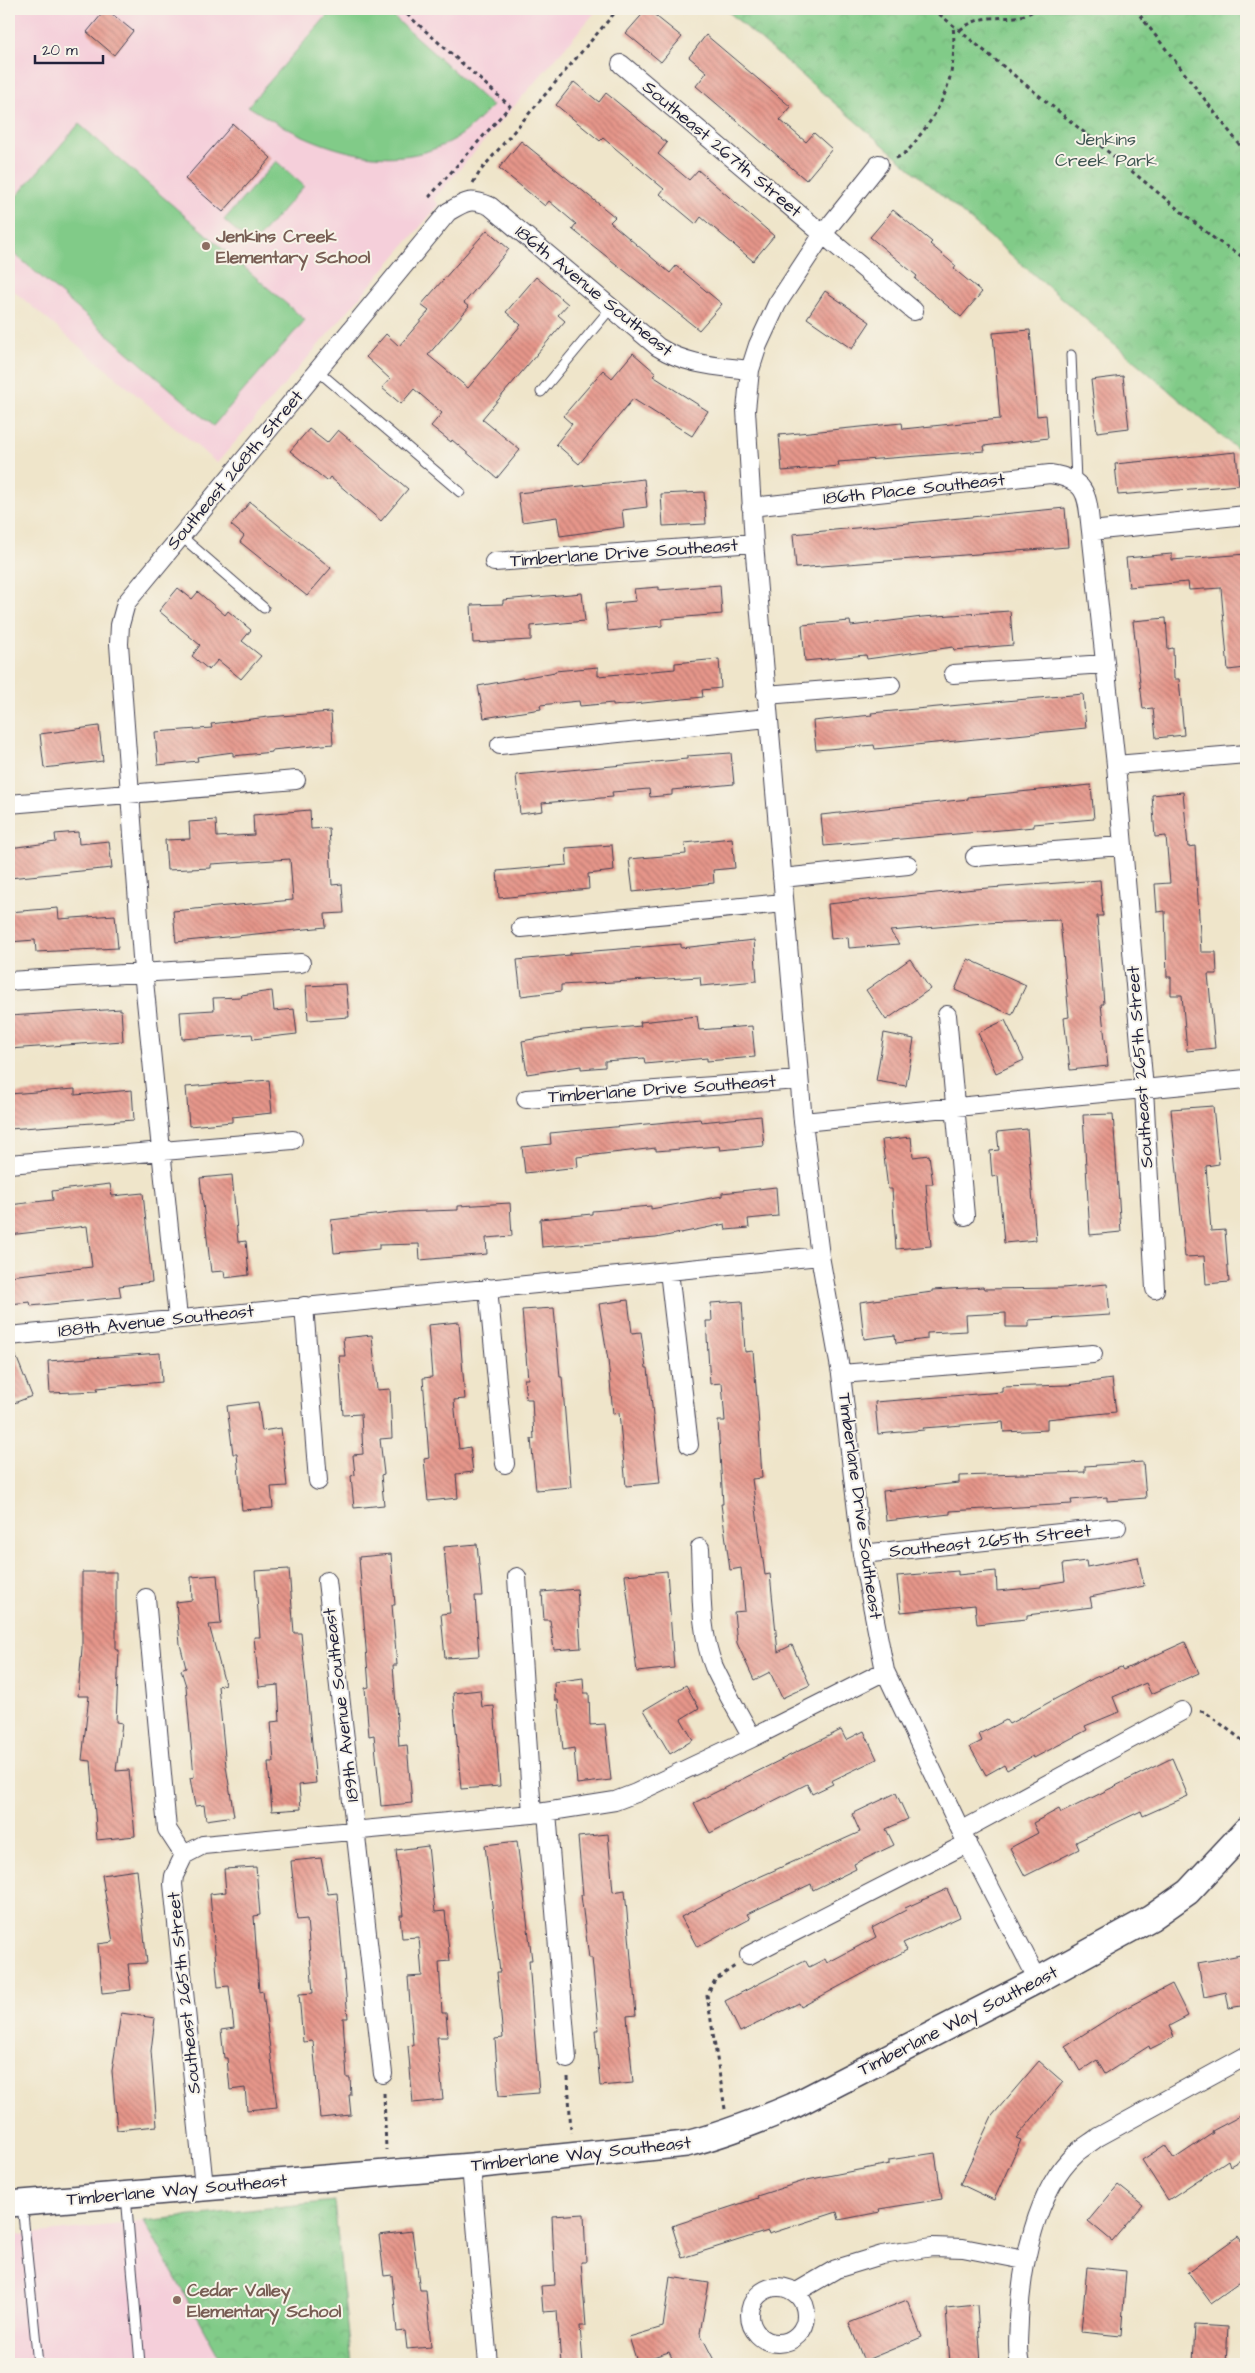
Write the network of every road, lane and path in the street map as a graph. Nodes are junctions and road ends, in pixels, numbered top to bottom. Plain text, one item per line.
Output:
1 (401, 9) edge
2 (618, 9) edge
3 (933, 9) edge
4 (1036, 9) edge
5 (1135, 9) edge
6 (952, 24) junction
7 (960, 30) junction
8 (621, 64) dead end
9 (1246, 153) edge
10 (879, 164) joint
11 (475, 200) junction
12 (448, 212) junction
13 (822, 234) junction
14 (1246, 259) edge
15 (611, 308) junction
16 (914, 311) dead end
17 (1071, 355) dead end
18 (318, 370) junction
19 (750, 370) junction
20 (541, 392) dead end
21 (1076, 482) junction
22 (460, 492) dead end
23 (751, 507) junction
24 (1246, 515) edge
25 (1091, 531) junction
26 (181, 536) junction
27 (754, 543) junction
28 (494, 562) dead end
29 (264, 608) dead end
30 (1104, 664) junction
31 (953, 674) dead end
32 (891, 685) dead end
33 (766, 695) junction
34 (768, 718) junction
35 (500, 746) dead end
36 (1246, 754) edge
37 (1116, 765) junction
38 (296, 780) dead end
39 (131, 794) junction
40 (9, 804) edge
41 (1122, 846) junction
42 (975, 857) dead end
43 (908, 865) dead end
44 (782, 878) junction
45 (784, 903) junction
46 (521, 928) dead end
47 (301, 963) dead end
48 (143, 971) junction
49 (9, 981) edge
50 (947, 1015) dead end
51 (1246, 1079) edge
52 (799, 1080) junction
53 (1144, 1089) junction
54 (526, 1099) dead end
55 (955, 1107) junction
56 (802, 1122) junction
57 (293, 1140) dead end
58 (162, 1151) junction
59 (9, 1164) edge
60 (965, 1216) dead end
61 (820, 1256) junction
62 (669, 1271) junction
63 (488, 1288) junction
64 (1155, 1290) dead end
65 (304, 1306) junction
66 (178, 1318) junction
67 (9, 1336) edge
68 (1093, 1354) dead end
69 (841, 1374) junction
70 (688, 1446) dead end
71 (504, 1464) dead end
72 (318, 1481) dead end
73 (1117, 1527) dead end
74 (700, 1548) dead end
75 (862, 1554) junction
76 (517, 1577) dead end
77 (327, 1581) dead end
78 (146, 1598) dead end
79 (885, 1672) junction
80 (1182, 1711) joint
81 (752, 1738) junction
82 (1246, 1743) edge
83 (539, 1813) junction
84 (356, 1830) junction
85 (1246, 1830) edge
86 (964, 1837) junction
87 (184, 1855) junction
88 (749, 1956) joint
89 (1038, 1980) junction
90 (1246, 2056) edge
91 (567, 2059) joint
92 (383, 2074) joint
93 (728, 2132) junction
94 (572, 2156) junction
95 (471, 2166) junction
96 (386, 2173) junction
97 (204, 2187) junction
98 (126, 2195) junction
99 (15, 2204) edge
100 (1024, 2260) junction
101 (795, 2293) dead end
102 (38, 2364) edge
103 (140, 2364) edge
104 (488, 2364) edge
105 (1020, 2364) edge

1 - 12 path
2 - 11 path
3 - 6 path
4 - 7 path
5 - 9 path
6 - 7 path
6 - 10 path
7 - 14 path
8 - 13 street, Southeast 267th Street
10 - 13 street
11 - 12 street, Southeast 268th Street
11 - 15 street, 186th Avenue Southeast
12 - 18 street, Southeast 268th Street
13 - 16 street, Southeast 267th Street
13 - 19 street
15 - 19 street, 186th Avenue Southeast
15 - 20 lane
17 - 21 lane
18 - 22 lane
18 - 26 street, Southeast 268th Street
19 - 23 street, Timberlane Drive Southeast
21 - 23 street, 186th Place Southeast
21 - 25 street, Southeast 265th Street
23 - 27 street, Timberlane Drive Southeast
24 - 25 street
25 - 30 street, Southeast 265th Street
26 - 29 lane
26 - 39 street, Southeast 268th Street
27 - 28 street, Timberlane Drive Southeast
27 - 33 street, Timberlane Drive Southeast
30 - 31 street
30 - 37 street, Southeast 265th Street
32 - 33 street
33 - 34 street, Timberlane Drive Southeast
34 - 35 street
34 - 44 street, Timberlane Drive Southeast
36 - 37 street
37 - 41 street, Southeast 265th Street
38 - 39 street
39 - 40 street
39 - 48 street, Southeast 268th Street
41 - 42 street
41 - 53 street, Southeast 265th Street
43 - 44 street
44 - 45 street, Timberlane Drive Southeast
45 - 46 street
45 - 52 street, Timberlane Drive Southeast
47 - 48 street
48 - 49 street
48 - 58 street, Southeast 268th Street
50 - 55 street
51 - 53 street
52 - 54 street, Timberlane Drive Southeast
52 - 56 street, Timberlane Drive Southeast
53 - 55 street
53 - 64 street, Southeast 265th Street
55 - 56 street
55 - 60 street
56 - 61 street, Timberlane Drive Southeast
57 - 58 street
58 - 59 street
58 - 66 street, Southeast 268th Street
61 - 62 street, 188th Avenue Southeast
61 - 69 street, Timberlane Drive Southeast
62 - 63 street, 188th Avenue Southeast
62 - 70 street
63 - 65 street, 188th Avenue Southeast
63 - 71 street
65 - 66 street, 188th Avenue Southeast
65 - 72 street
66 - 67 street, 188th Avenue Southeast
68 - 69 street, Timberlane Drive Southeast
69 - 75 street, Timberlane Drive Southeast
73 - 75 street, Southeast 265th Street
74 - 81 street
75 - 79 street, Timberlane Drive Southeast
76 - 83 street
77 - 84 street, 189th Avenue Southeast
78 - 87 street
79 - 81 street
79 - 86 street, Timberlane Drive Southeast
80 - 82 path
80 - 86 street
81 - 83 street
83 - 84 street
83 - 91 street
84 - 87 street
84 - 92 street, 189th Avenue Southeast
85 - 89 street, Timberlane Way Southeast
86 - 88 street
86 - 89 street, Timberlane Drive Southeast
87 - 97 street, Southeast 265th Street
88 - 93 path
89 - 93 street, Timberlane Way Southeast
90 - 100 street
91 - 94 path
92 - 96 path
93 - 94 street, Timberlane Way Southeast
94 - 95 street, Timberlane Way Southeast
95 - 96 street, Timberlane Way Southeast
95 - 104 street
96 - 97 street, Timberlane Way Southeast
97 - 98 street, Timberlane Way Southeast
98 - 99 street, Timberlane Way Southeast
98 - 103 lane
99 - 102 lane
100 - 101 street
100 - 105 street

